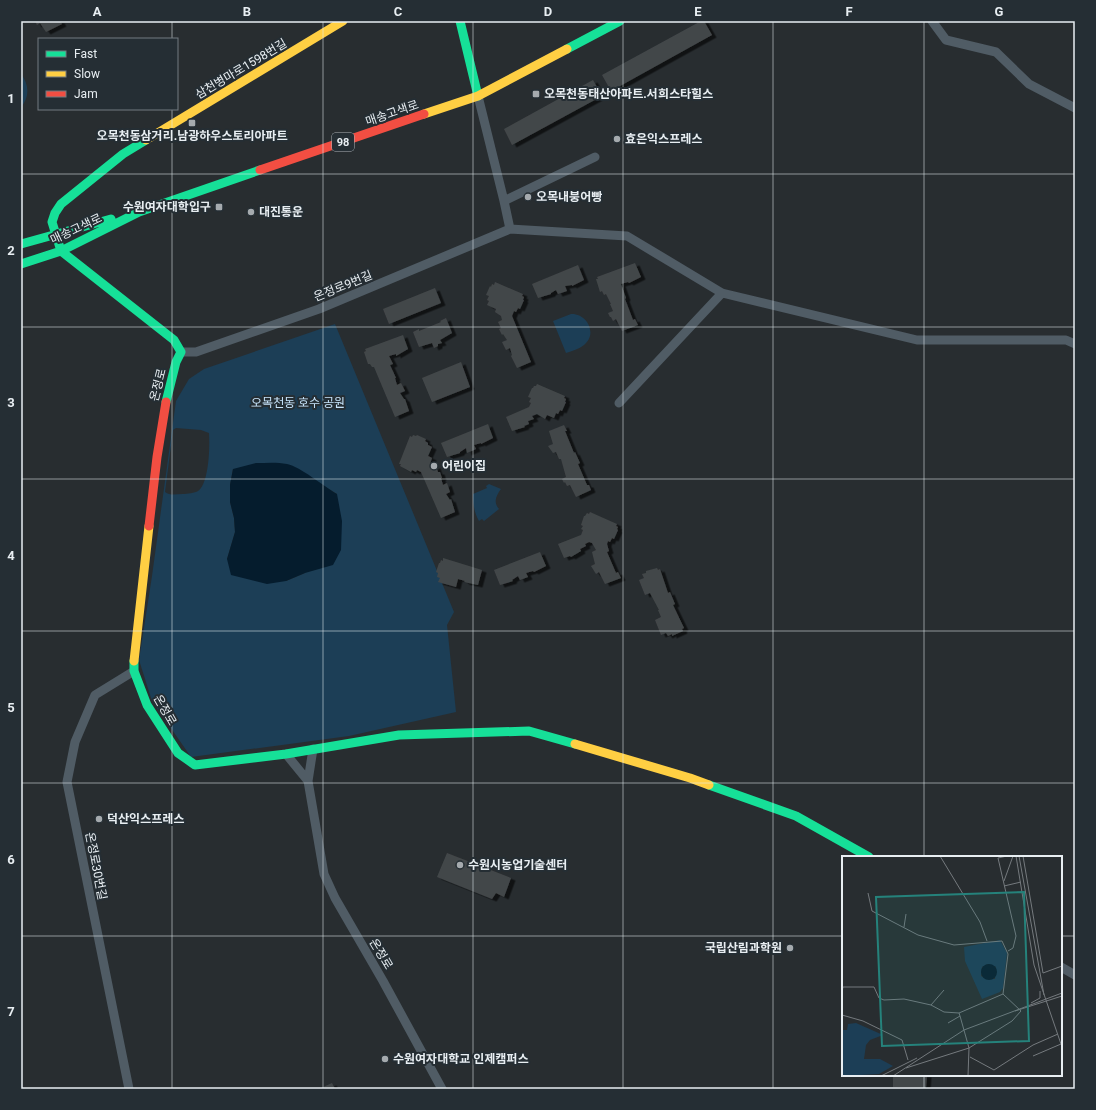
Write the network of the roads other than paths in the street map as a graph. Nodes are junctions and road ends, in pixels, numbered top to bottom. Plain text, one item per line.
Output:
1 (343, 21) edge
2 (460, 21) edge
3 (620, 21) edge
4 (932, 21) edge
5 (478, 96) junction
6 (1075, 108) edge
7 (595, 157) dead end
8 (504, 201) junction
9 (139, 212) junction
10 (510, 229) junction
11 (55, 234) junction
12 (21, 244) edge
13 (61, 252) junction
14 (21, 264) edge
15 (722, 293) junction
16 (1075, 344) edge
17 (181, 352) junction
18 (619, 403) dead end
19 (134, 671) junction
20 (313, 749) junction
21 (286, 754) junction
22 (308, 780) junction
23 (867, 856) edge
24 (1062, 968) edge
25 (1075, 975) edge
26 (129, 1089) edge
27 (442, 1089) edge

1 - 11 street, 삼천병마로1598번길
2 - 5 street
3 - 5 street, 매송고색로 / 98
4 - 6 street
5 - 8 street
5 - 9 street, 매송고색로 / 98
7 - 8 street
8 - 10 street
9 - 11 street, 매송고색로
9 - 13 street, 매송고색로 / 98
10 - 15 street
10 - 17 street, 온정로9번길
11 - 12 street, 매송고색로
11 - 13 street, 삼천병마로1598번길
13 - 14 street, 매송고색로 / 98
13 - 17 street
15 - 16 street
15 - 18 street
17 - 19 street, 온정로
19 - 21 street, 온정로
19 - 26 street, 온정로30번길
20 - 21 street
20 - 22 street
20 - 23 street
21 - 22 street
22 - 27 street, 온정로
24 - 25 street

